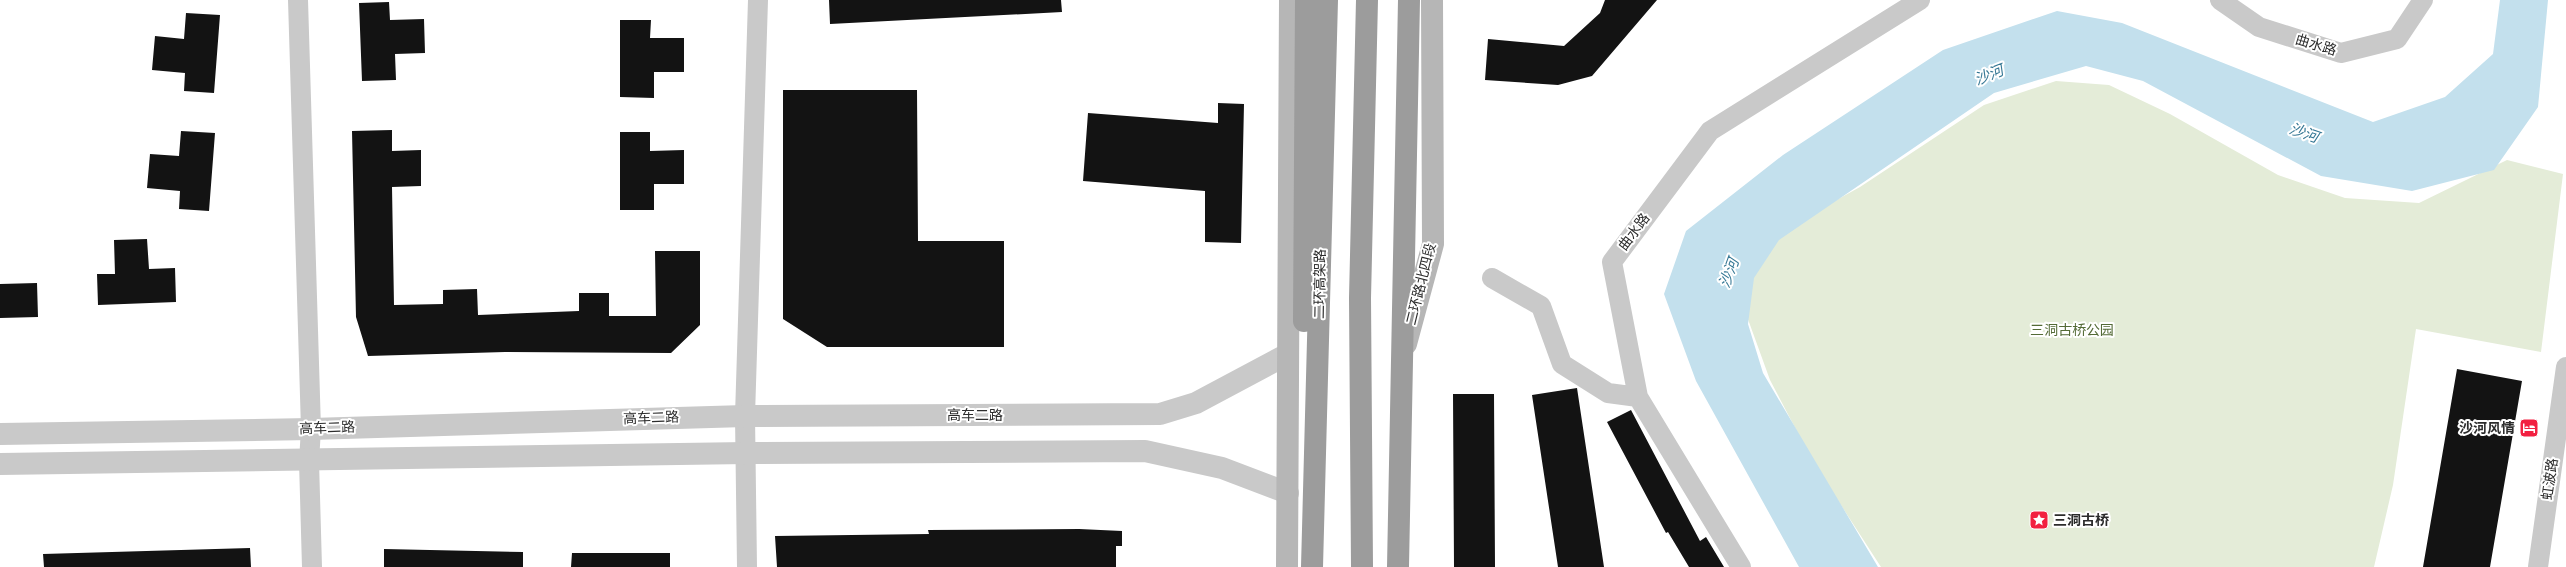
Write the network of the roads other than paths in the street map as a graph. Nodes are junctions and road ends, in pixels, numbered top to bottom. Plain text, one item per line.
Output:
1 (298, 0) edge
2 (758, 0) edge
3 (1290, 0) edge
4 (1306, 0) edge
5 (1327, 0) edge
6 (1367, 0) edge
7 (1409, 0) edge
8 (1432, 0) edge
9 (1920, 0) edge
10 (2220, 0) edge
11 (2423, 0) edge
12 (1492, 278) dead end
13 (1288, 354) junction
14 (2566, 367) edge
15 (1638, 397) junction
16 (745, 416) junction
17 (311, 429) junction
18 (0, 434) edge
19 (747, 453) junction
20 (309, 461) junction
21 (0, 464) edge
22 (2558, 479) edge
23 (1288, 493) junction
24 (312, 567) edge
25 (748, 567) edge
26 (1287, 567) edge
27 (1301, 567) edge
28 (1312, 567) edge
29 (1362, 567) edge
30 (1398, 567) edge
31 (1404, 567) edge
32 (1741, 567) edge
33 (2538, 567) edge

1 - 17 street
2 - 16 street
3 - 13 main road
4 - 27 highway
5 - 28 highway, 二环高架路
6 - 29 highway
7 - 30 highway
8 - 31 main road, 二环路北四段
9 - 15 street, 曲水路
10 - 11 street, 曲水路
12 - 15 street
13 - 16 street, 高车二路
13 - 23 main road
14 - 22 street, 虹波路
15 - 32 street, 曲水路
16 - 17 street, 高车二路
16 - 19 street
17 - 18 street, 高车二路
17 - 20 street
19 - 20 street
19 - 23 street
19 - 25 street
20 - 21 street
20 - 24 street
22 - 33 street, 虹波路
23 - 26 main road

